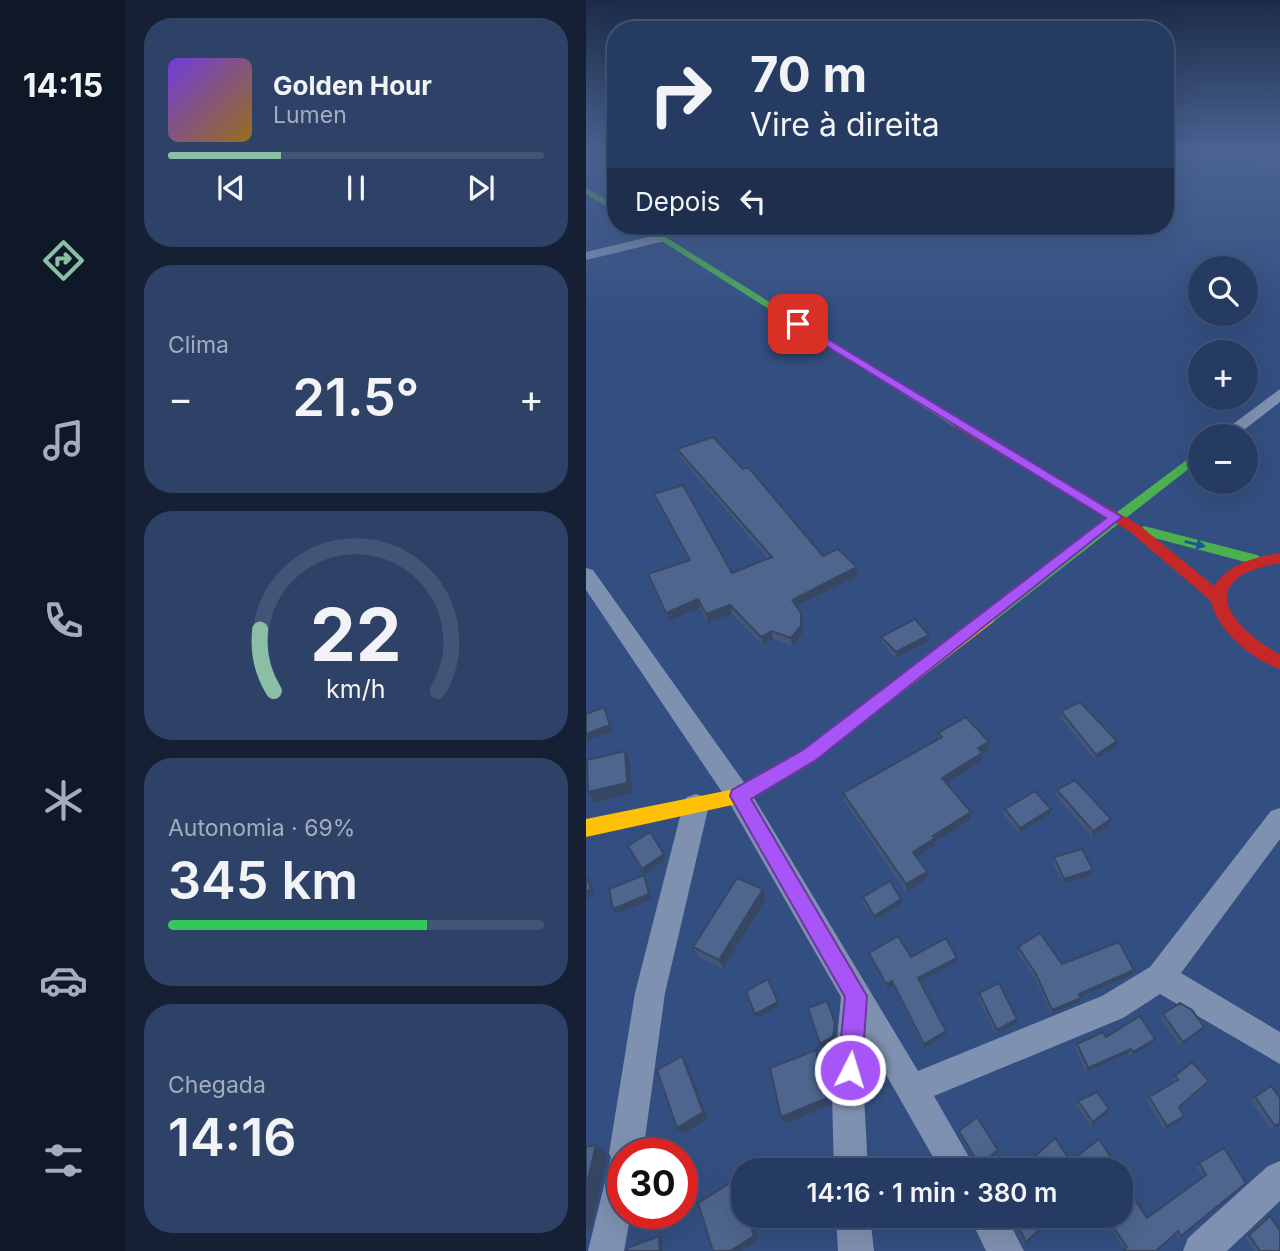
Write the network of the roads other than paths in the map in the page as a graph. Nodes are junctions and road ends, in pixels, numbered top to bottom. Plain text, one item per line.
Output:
1 (656, 235) edge
2 (661, 238) junction
3 (586, 256) edge
4 (1280, 394) edge
5 (1241, 424) edge
6 (1188, 463) edge
7 (1115, 517) junction
8 (1134, 528) junction
9 (1280, 558) edge
10 (1257, 560) junction
11 (586, 575) edge
12 (1218, 598) junction
13 (1241, 641) junction
14 (1280, 663) edge
15 (1280, 683) edge
16 (739, 796) junction
17 (696, 805) junction
18 (1280, 819) edge
19 (586, 828) edge
20 (1161, 977) junction
21 (856, 996) junction
22 (1280, 1049) edge
23 (912, 1089) junction
24 (628, 1138) edge
25 (850, 1158) edge
26 (952, 1158) edge
27 (1280, 1178) edge
28 (854, 1228) edge
29 (993, 1228) edge
30 (611, 1229) edge
31 (606, 1251) edge
32 (856, 1251) edge
33 (1006, 1251) edge
34 (1201, 1251) edge

1 - 2 main road
2 - 3 street
2 - 7 main road
4 - 5 street
6 - 7 main road
7 - 8 main road
7 - 16 main road
8 -> 10 main road
8 - 12 main road
9 - 10 main road
10 - 12 main road
11 - 16 street
12 - 13 main road
13 - 14 main road
13 - 15 main road
16 - 17 main road
16 - 21 street
17 - 19 main road
17 - 24 street
18 - 20 street
20 - 22 street
20 - 23 street
21 - 23 street
21 - 25 street
23 - 26 street
27 - 34 street
28 - 32 street
29 - 33 street
30 - 31 street

